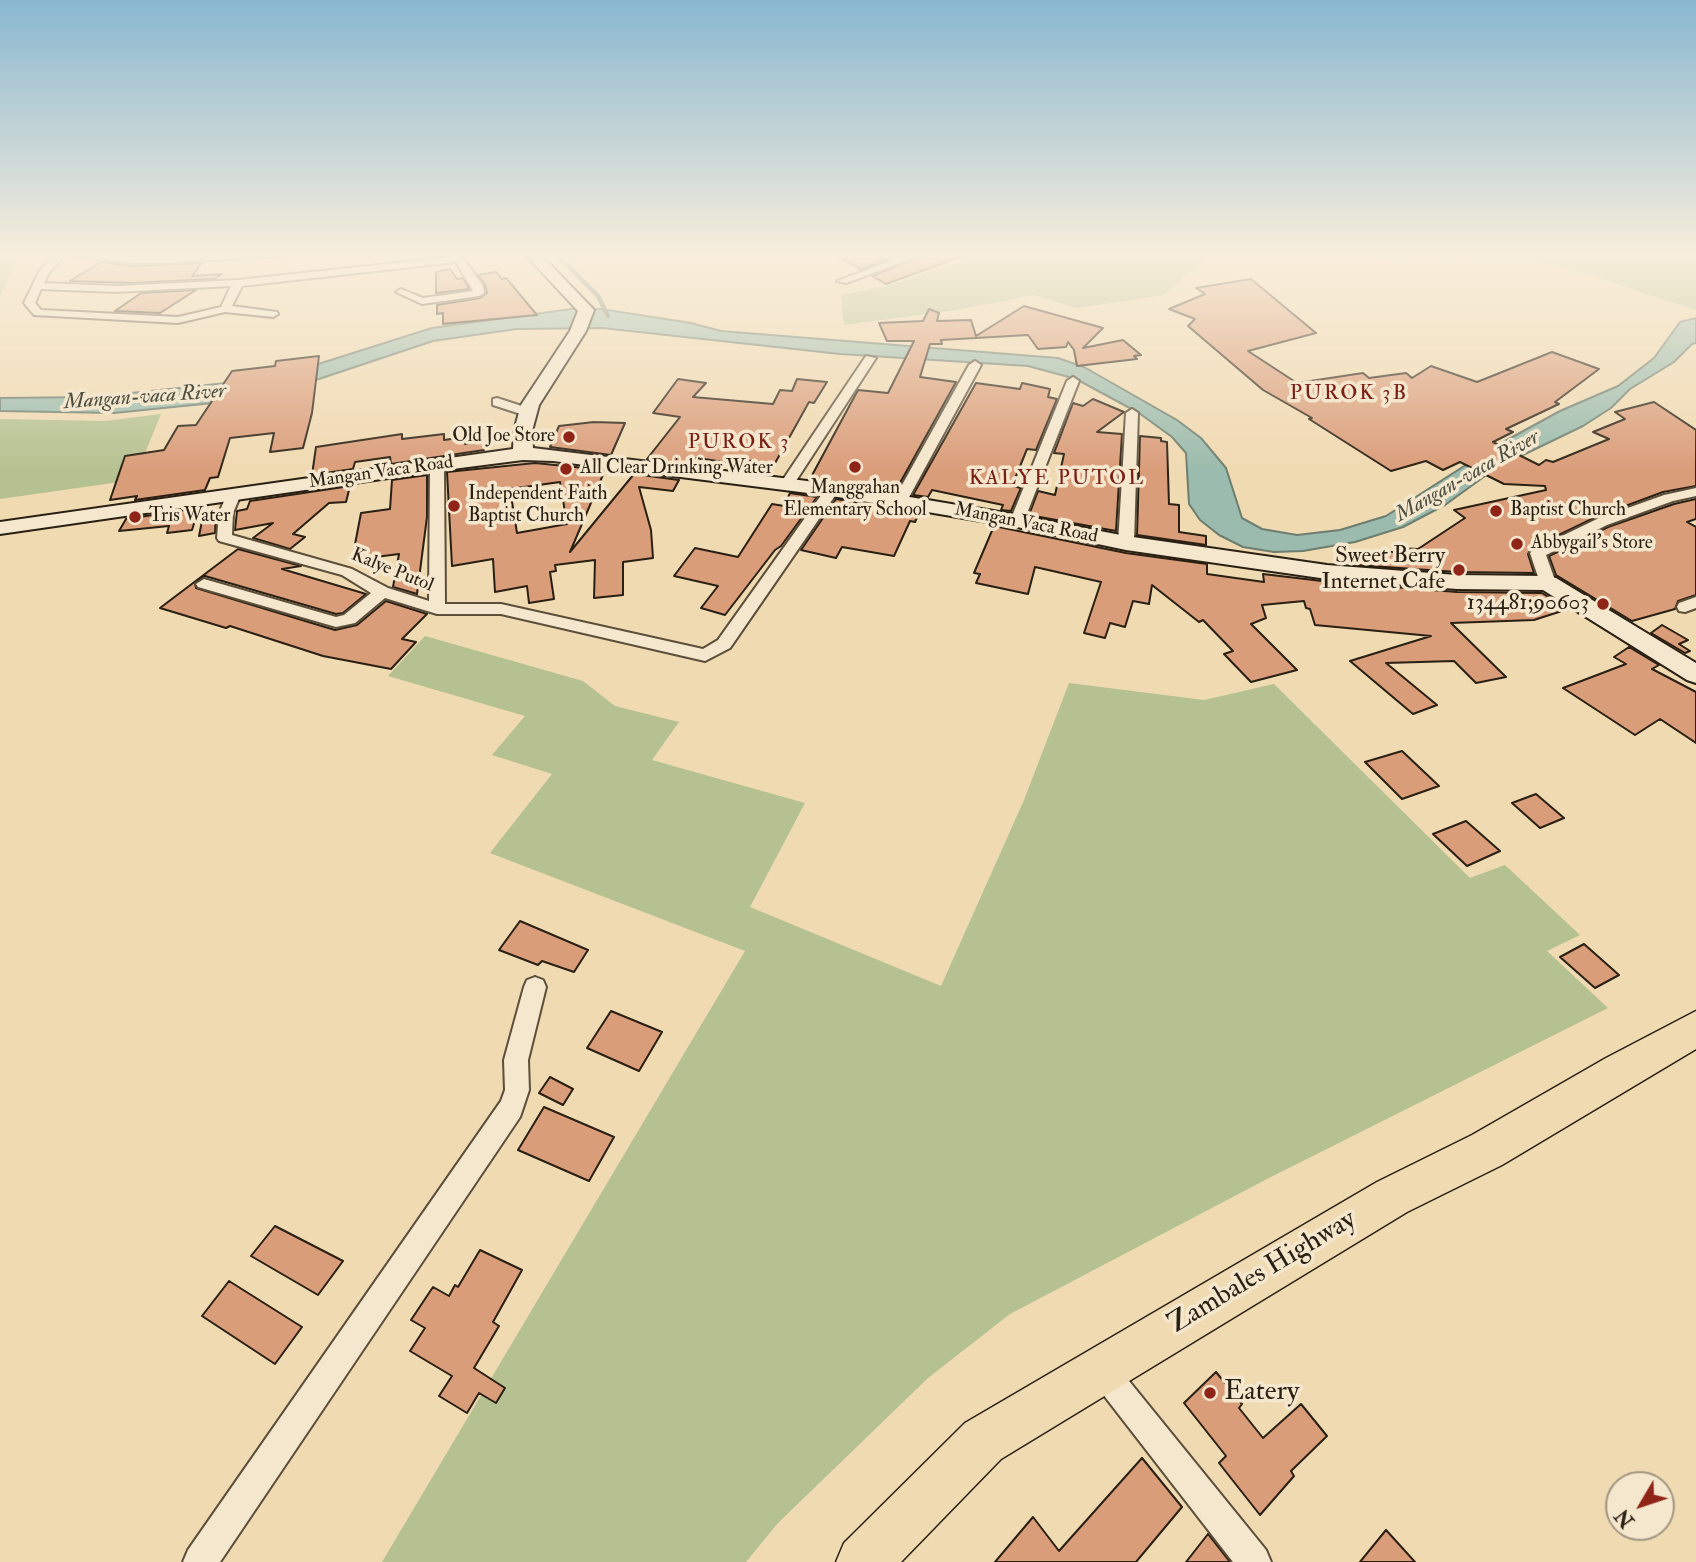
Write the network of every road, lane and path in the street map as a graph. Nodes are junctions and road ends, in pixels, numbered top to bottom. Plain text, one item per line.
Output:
1 (580, 326) edge
2 (870, 358) dead end
3 (975, 365) dead end
4 (1073, 381) dead end
5 (497, 402) dead end
6 (527, 412) junction
7 (1132, 413) dead end
8 (523, 454) junction
9 (436, 465) junction
10 (787, 484) junction
11 (832, 490) junction
12 (1696, 492) edge
13 (234, 494) junction
14 (900, 501) junction
15 (1017, 521) junction
16 (0, 528) edge
17 (1126, 542) junction
18 (1548, 583) junction
19 (204, 584) dead end
20 (382, 592) junction
21 (437, 609) junction
22 (1696, 674) edge
23 (535, 987) dead end
24 (1696, 1029) edge
25 (1101, 1369) junction
26 (200, 1562) edge
27 (863, 1562) edge
28 (1254, 1562) edge

1 - 6 main road
2 - 10 street
3 - 14 street
4 - 15 street
5 - 6 street
6 - 8 main road
7 - 17 street
8 - 9 main road, Mangan Vaca Road
8 - 10 main road, Mangan Vaca Road
9 - 13 main road, Mangan Vaca Road
9 - 21 street, Kalye Putol
10 - 11 main road, Mangan Vaca Road
11 - 14 main road, Mangan Vaca Road
11 - 21 street
12 - 18 street
13 - 16 main road, Mangan Vaca Road
13 - 20 street, Kalye Putol
14 - 15 main road, Mangan Vaca Road
15 - 17 main road, Mangan Vaca Road
17 - 18 main road, Mangan Vaca Road
18 - 22 main road
19 - 20 street
20 - 21 street, Kalye Putol
23 - 26 street
24 - 25 main road, Zambales Highway
25 - 27 main road, Zambales Highway
25 - 28 street

